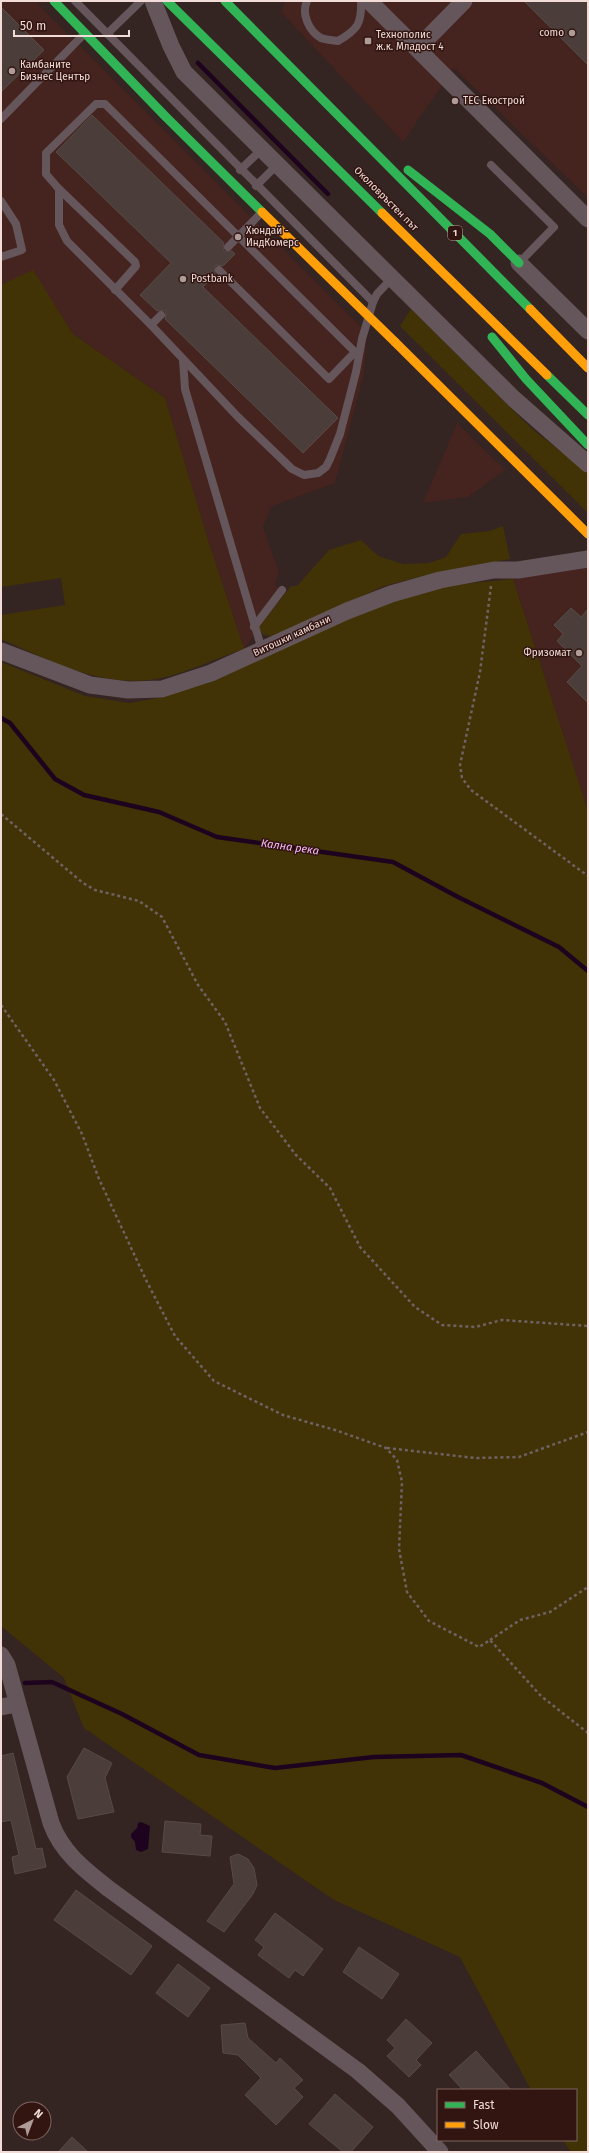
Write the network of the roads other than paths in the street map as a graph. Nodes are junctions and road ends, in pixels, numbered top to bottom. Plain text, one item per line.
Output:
1 (54, 1) edge
2 (75, 1) edge
3 (141, 1) edge
4 (153, 1) edge
5 (166, 1) edge
6 (225, 1) edge
7 (307, 1) edge
8 (361, 1) edge
9 (369, 1) edge
10 (464, 1) edge
11 (85, 33) junction
12 (107, 34) junction
13 (418, 48) junction
14 (336, 114) junction
15 (1, 119) edge
16 (262, 149) junction
17 (278, 164) junction
18 (491, 165) dead end
19 (240, 170) junction
20 (256, 186) junction
21 (59, 189) junction
22 (1, 201) edge
23 (262, 212) junction
24 (588, 219) edge
25 (238, 236) junction
26 (412, 241) junction
27 (228, 247) dead end
28 (1, 257) edge
29 (519, 263) junction
30 (219, 270) dead end
31 (392, 278) junction
32 (115, 290) junction
33 (373, 302) junction
34 (161, 315) dead end
35 (151, 325) junction
36 (588, 331) edge
37 (183, 360) junction
38 (588, 368) edge
39 (588, 415) edge
40 (588, 445) edge
41 (588, 464) edge
42 (588, 534) edge
43 (588, 559) edge
44 (282, 590) dead end
45 (254, 627) junction
46 (1, 650) edge
47 (262, 650) junction
48 (1, 1654) edge
49 (9, 1706) edge
50 (440, 2152) edge

1 - 11 main road
2 - 12 lane
3 - 12 lane
4 - 16 street
5 - 26 main road, Околовръстен път
6 - 14 main road, 1
7 - 8 lane
9 - 13 street
10 - 13 street
11 - 15 lane
11 - 23 main road
12 - 19 lane
13 - 24 street
14 - 29 main road
14 - 38 main road, 1
16 - 17 street
16 - 19 lane
17 - 20 lane
17 - 31 street
18 - 29 lane
19 - 20 lane
20 - 33 lane
21 - 25 lane
21 - 32 lane
21 - 32 lane
22 - 28 lane
23 - 25 lane
23 - 42 main road, bridge
25 - 27 lane
25 - 30 lane
26 - 39 main road, Околовръстен път
26 - 40 main road
29 - 36 street
31 - 33 lane
31 - 41 street
32 - 35 lane
33 - 37 lane
34 - 35 lane
35 - 37 lane
37 - 45 lane
43 - 47 street, Витошки камбани
44 - 45 lane
45 - 47 lane
46 - 47 street, Витошки камбани
48 - 49 street
49 - 50 street

